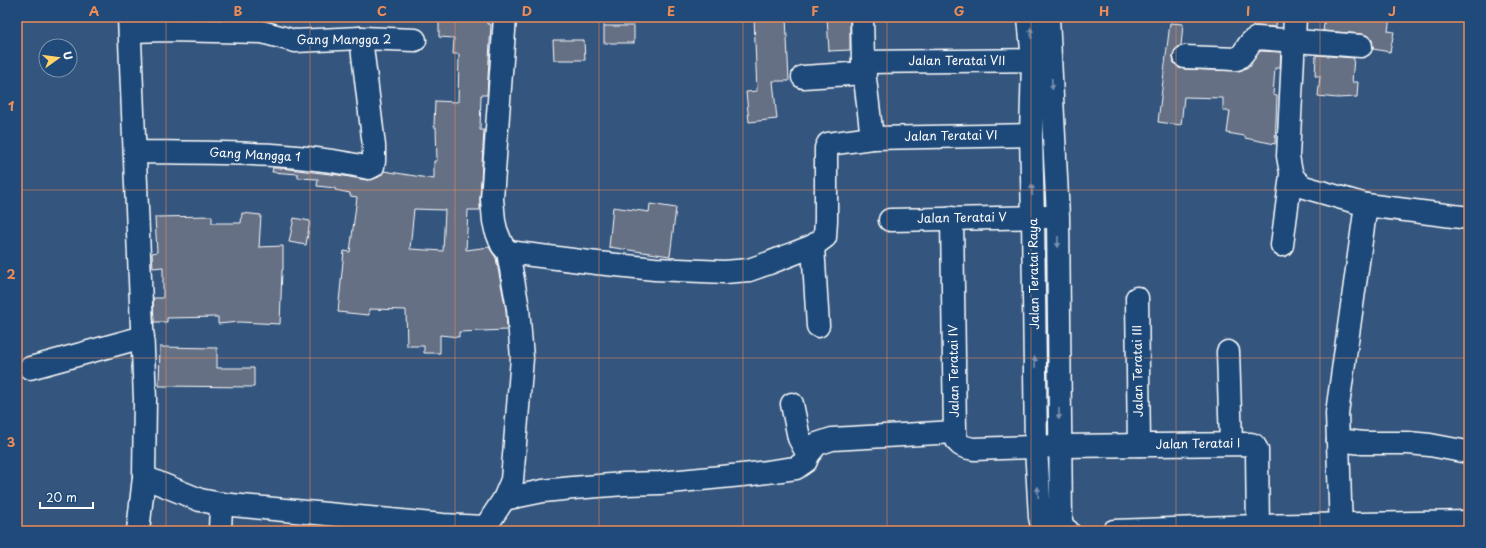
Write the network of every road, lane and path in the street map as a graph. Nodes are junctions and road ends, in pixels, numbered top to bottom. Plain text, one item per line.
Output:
1 (505, 17) edge
2 (862, 17) edge
3 (1029, 17) edge
4 (1048, 17) edge
5 (1295, 17) edge
6 (130, 24) edge
7 (361, 38) junction
8 (415, 40) dead end
9 (1294, 40) junction
10 (1361, 46) dead end
11 (1185, 57) dead end
12 (1042, 60) junction
13 (864, 67) junction
14 (803, 77) dead end
15 (1031, 135) junction
16 (872, 138) junction
17 (135, 152) junction
18 (1292, 175) junction
19 (1366, 205) junction
20 (1033, 217) junction
21 (1058, 217) junction
22 (952, 218) junction
23 (1469, 218) edge
24 (890, 220) dead end
25 (1282, 245) dead end
26 (813, 246) junction
27 (508, 252) junction
28 (1137, 298) dead end
29 (818, 326) dead end
30 (143, 337) junction
31 (1228, 352) dead end
32 (30, 368) dead end
33 (792, 404) dead end
34 (955, 432) junction
35 (1338, 440) junction
36 (1231, 443) junction
37 (1139, 445) junction
38 (1036, 446) junction
39 (1059, 446) junction
40 (1462, 451) dead end
41 (808, 455) junction
42 (144, 477) junction
43 (504, 499) junction
44 (221, 504) junction
45 (1469, 522) edge
46 (1057, 528) edge
47 (1341, 528) edge
48 (484, 529) edge
49 (1258, 529) edge
50 (138, 531) edge
51 (220, 531) edge
52 (1114, 531) edge

1 - 27 street
2 - 13 street
12 -> 3 street, Jalan Teratai Raya
4 - 12 street, Jalan Teratai Raya
5 - 9 street
6 - 7 street, Gang Mangga 2
6 - 17 street
7 - 8 street, Gang Mangga 2
7 - 17 street, Gang Mangga 1
9 - 10 street
9 - 11 street
9 - 18 street
12 - 13 street, Jalan Teratai VII
12 - 15 street, Jalan Teratai Raya
12 -> 21 street, Jalan Teratai Raya
13 - 14 street, Jalan Teratai VII
13 - 16 street
15 - 16 street, Jalan Teratai VI
20 -> 15 street, Jalan Teratai Raya
16 - 26 street, Jalan Teratai VI
17 - 30 street
18 - 19 street
18 - 25 street
19 - 23 street
19 - 35 street
20 - 21 street, Jalan Teratai V
20 - 22 street, Jalan Teratai V
38 -> 20 street, Jalan Teratai Raya
21 -> 39 street, Jalan Teratai Raya
22 - 24 street, Jalan Teratai V
22 - 34 street, Jalan Teratai IV
26 - 27 street
26 - 29 street
27 - 43 street
28 - 37 street, Jalan Teratai III
30 - 32 street
30 - 42 street
31 - 36 street
33 - 41 street
34 - 38 street, Jalan Teratai IV
34 - 41 street
35 - 40 street
35 - 47 street
36 - 37 street, Jalan Teratai I
36 - 49 street, Jalan Teratai I
37 - 39 street, Jalan Teratai I
38 - 39 street, Jalan Teratai I
46 -> 38 street, Jalan Teratai Raya
39 - 46 street, Jalan Teratai Raya
41 - 43 street
42 - 44 street
42 - 50 street
43 - 48 street
44 - 48 street
44 - 51 street
45 - 47 street
47 - 49 street
49 - 52 street

